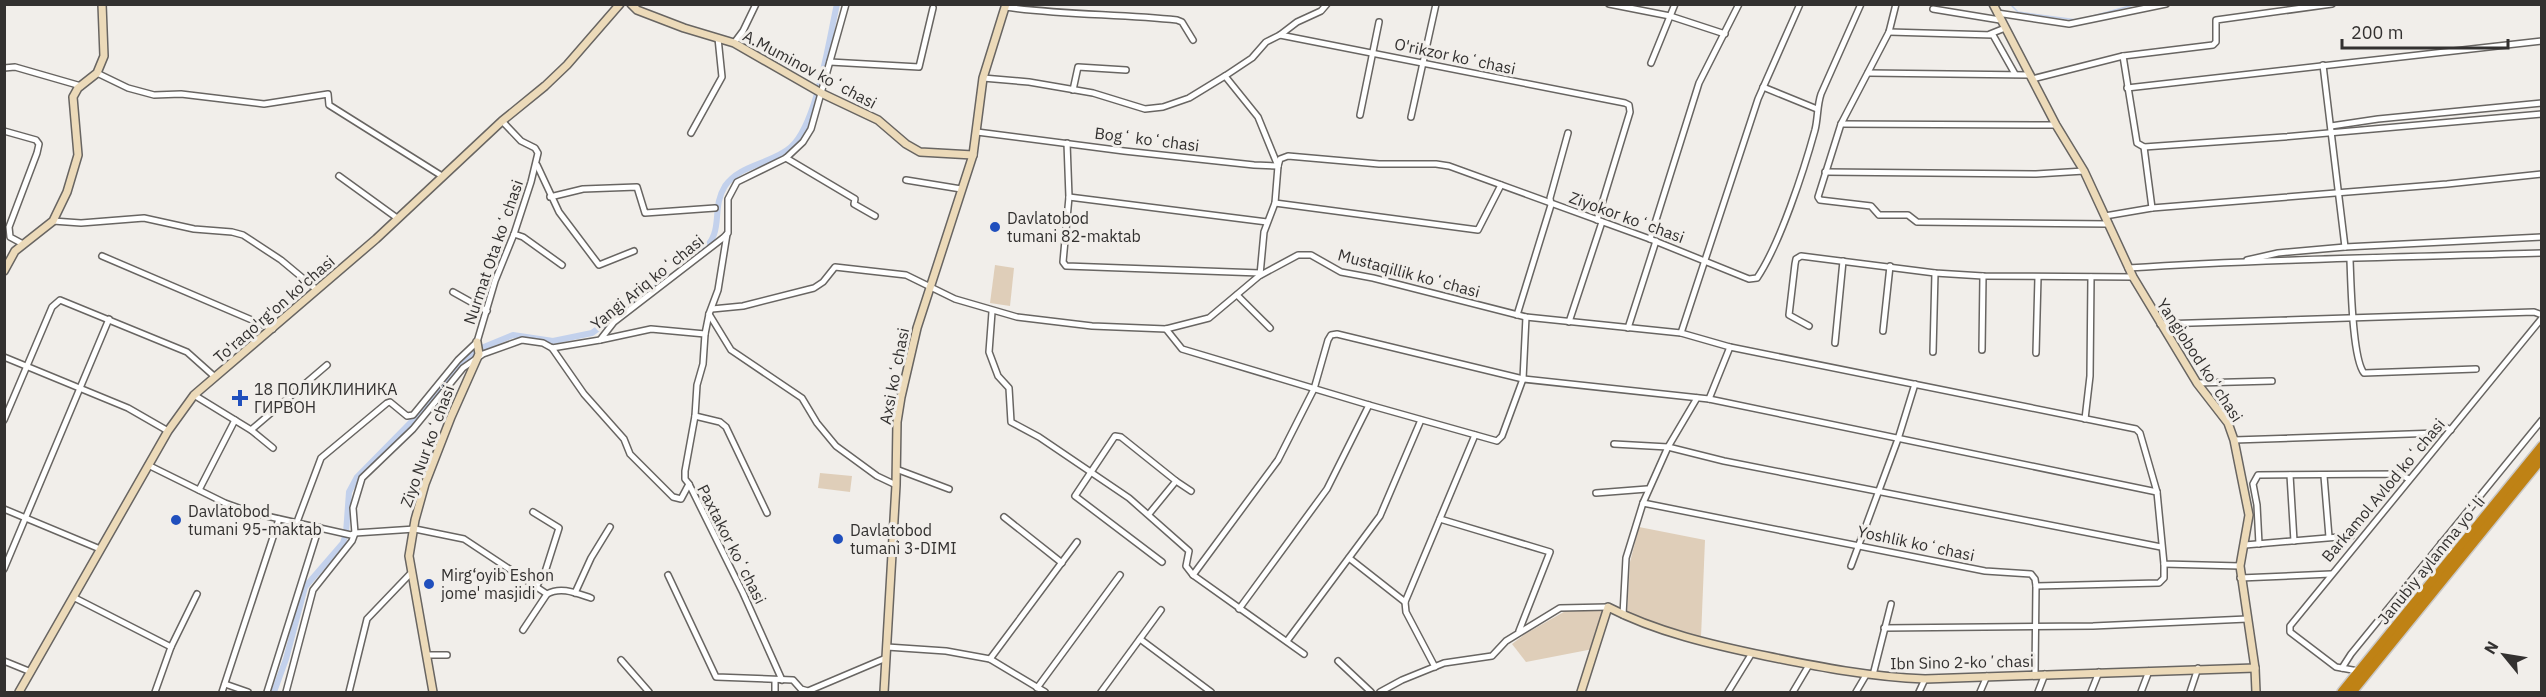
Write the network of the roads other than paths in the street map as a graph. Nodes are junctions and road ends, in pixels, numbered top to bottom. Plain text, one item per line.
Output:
1 (102, 4) edge
2 (620, 4) edge
3 (631, 4) edge
4 (756, 4) edge
5 (846, 4) edge
6 (1327, 4) edge
7 (1436, 4) edge
8 (1609, 4) edge
9 (1675, 4) edge
10 (1739, 4) edge
11 (1800, 4) edge
12 (1861, 4) edge
13 (1896, 4) edge
14 (1993, 4) edge
15 (2166, 4) edge
16 (2332, 4) edge
17 (1005, 6) edge
18 (1617, 6) edge
19 (2302, 6) edge
20 (933, 8) dead end
21 (1933, 9) dead end
22 (1670, 16) junction
23 (1999, 17) junction
24 (1378, 22) dead end
25 (2005, 28) junction
26 (1889, 32) junction
27 (1725, 34) junction
28 (1990, 34) junction
29 (1280, 35) junction
30 (718, 38) junction
31 (1193, 40) dead end
32 (2541, 41) edge
33 (734, 43) junction
34 (1372, 54) junction
35 (2123, 56) junction
36 (830, 62) junction
37 (1424, 62) junction
38 (1651, 63) dead end
39 (2324, 65) junction
40 (4, 68) edge
41 (1125, 70) dead end
42 (97, 73) junction
43 (1868, 73) junction
44 (2014, 74) junction
45 (1225, 76) junction
46 (2030, 77) junction
47 (983, 78) junction
48 (81, 86) junction
49 (1763, 87) junction
50 (2127, 88) junction
51 (1073, 90) junction
52 (821, 92) junction
53 (2541, 103) edge
54 (1817, 109) junction
55 (1360, 114) dead end
56 (2541, 114) edge
57 (1412, 117) dead end
58 (502, 121) junction
59 (1841, 124) junction
60 (2056, 125) junction
61 (2332, 129) junction
62 (4, 131) edge
63 (977, 132) junction
64 (691, 133) dead end
65 (1568, 133) dead end
66 (1067, 142) junction
67 (2144, 147) junction
68 (973, 155) junction
69 (786, 158) junction
70 (537, 165) junction
71 (1278, 166) junction
72 (2084, 171) junction
73 (1825, 172) junction
74 (2541, 174) edge
75 (339, 176) dead end
76 (442, 176) junction
77 (906, 180) dead end
78 (1501, 185) junction
79 (961, 189) junction
80 (2339, 192) junction
81 (550, 197) junction
82 (1069, 197) junction
83 (1275, 202) junction
84 (1551, 204) junction
85 (715, 208) dead end
86 (2152, 208) junction
87 (875, 216) dead end
88 (2105, 216) junction
89 (397, 218) junction
90 (53, 221) junction
91 (1600, 221) junction
92 (1267, 222) junction
93 (2109, 224) junction
94 (9, 227) junction
95 (514, 234) junction
96 (728, 234) junction
97 (2541, 237) edge
98 (4, 238) edge
99 (1653, 240) junction
100 (23, 244) junction
101 (2345, 247) junction
102 (634, 251) dead end
103 (2541, 253) edge
104 (102, 256) dead end
105 (1705, 260) junction
106 (2246, 260) junction
107 (2350, 260) junction
108 (1843, 261) junction
109 (562, 265) dead end
110 (1890, 266) junction
111 (2128, 268) junction
112 (4, 271) edge
113 (1935, 273) junction
114 (1260, 274) junction
115 (1983, 276) junction
116 (2038, 277) junction
117 (2091, 277) junction
118 (2133, 277) junction
119 (929, 287) junction
120 (317, 290) junction
121 (453, 292) dead end
122 (1237, 295) junction
123 (487, 310) junction
124 (710, 311) junction
125 (992, 312) junction
126 (1517, 315) junction
127 (2541, 316) edge
128 (1526, 317) junction
129 (2354, 318) junction
130 (109, 319) junction
131 (1569, 322) junction
132 (2160, 324) junction
133 (1809, 326) dead end
134 (273, 328) junction
135 (1270, 328) dead end
136 (1628, 328) junction
137 (1166, 329) junction
138 (1883, 331) dead end
139 (1681, 333) junction
140 (705, 334) junction
141 (600, 340) junction
142 (477, 342) junction
143 (1835, 343) dead end
144 (1730, 347) junction
145 (552, 348) junction
146 (1982, 350) dead end
147 (1933, 351) dead end
148 (2036, 353) dead end
149 (4, 357) edge
150 (477, 357) junction
151 (327, 365) dead end
152 (27, 367) junction
153 (2476, 369) dead end
154 (215, 376) junction
155 (1523, 379) junction
156 (2272, 381) dead end
157 (2197, 383) junction
158 (1915, 384) junction
159 (80, 389) junction
160 (1314, 389) junction
161 (194, 395) junction
162 (1697, 398) junction
163 (1708, 399) junction
164 (1369, 405) junction
165 (695, 416) junction
166 (2085, 419) junction
167 (4, 420) edge
168 (234, 420) junction
169 (1421, 420) junction
170 (2541, 420) edge
171 (251, 429) junction
172 (2451, 430) junction
173 (168, 431) junction
174 (1475, 435) junction
175 (1898, 438) junction
176 (2234, 440) junction
177 (1614, 444) dead end
178 (2541, 446) edge
179 (1668, 447) junction
180 (273, 448) dead end
181 (2541, 458) edge
182 (148, 465) junction
183 (896, 469) junction
184 (1091, 471) junction
185 (2290, 476) junction
186 (2325, 476) junction
187 (2409, 479) junction
188 (1176, 481) junction
189 (689, 484) junction
190 (896, 485) junction
191 (949, 489) dead end
192 (1647, 489) junction
193 (199, 490) junction
194 (1191, 490) dead end
195 (1879, 492) junction
196 (2157, 492) junction
197 (1596, 493) dead end
198 (1643, 503) junction
199 (4, 509) edge
200 (533, 512) dead end
201 (767, 513) dead end
202 (1149, 514) junction
203 (1004, 517) dead end
204 (25, 518) junction
205 (279, 519) junction
206 (1440, 519) junction
207 (297, 522) junction
208 (320, 527) junction
209 (610, 527) dead end
210 (415, 529) junction
211 (353, 534) junction
212 (2351, 536) dead end
213 (2329, 537) junction
214 (2294, 541) junction
215 (1077, 542) dead end
216 (2441, 543) junction
217 (2259, 544) junction
218 (1859, 545) junction
219 (2245, 545) junction
220 (2161, 547) junction
221 (100, 549) junction
222 (2455, 555) junction
223 (1349, 558) junction
224 (1162, 562) dead end
225 (1062, 563) junction
226 (2164, 564) junction
227 (1851, 566) dead end
228 (2240, 566) junction
229 (4, 569) edge
230 (411, 573) junction
231 (2331, 574) junction
232 (668, 575) dead end
233 (1120, 575) dead end
234 (1193, 575) junction
235 (2240, 578) junction
236 (2036, 586) junction
237 (536, 587) junction
238 (575, 593) junction
239 (197, 594) dead end
240 (547, 594) junction
241 (73, 597) junction
242 (591, 597) dead end
243 (1405, 602) junction
244 (1891, 604) dead end
245 (1608, 607) junction
246 (1239, 609) junction
247 (1161, 610) dead end
248 (1623, 615) junction
249 (2247, 619) junction
250 (2036, 625) junction
251 (1884, 628) junction
252 (523, 630) dead end
253 (1518, 632) junction
254 (1140, 639) junction
255 (1287, 641) junction
256 (171, 647) junction
257 (887, 647) junction
258 (1752, 653) junction
259 (1304, 654) dead end
260 (447, 655) dead end
261 (428, 656) junction
262 (886, 658) junction
263 (990, 659) junction
264 (621, 660) dead end
265 (4, 661) edge
266 (1338, 661) dead end
267 (1809, 665) junction
268 (1435, 667) junction
269 (2198, 668) junction
270 (2255, 668) junction
271 (2342, 668) junction
272 (2149, 671) junction
273 (2360, 671) junction
274 (31, 672) junction
275 (2099, 672) junction
276 (2036, 673) junction
277 (2045, 673) junction
278 (1869, 675) junction
279 (1987, 676) junction
280 (1925, 679) junction
281 (778, 680) junction
282 (225, 684) junction
283 (1037, 688) junction
284 (808, 692) edge
285 (19, 693) edge
286 (155, 693) edge
287 (222, 693) edge
288 (248, 693) edge
289 (267, 693) edge
290 (286, 693) edge
291 (350, 693) edge
292 (433, 693) edge
293 (650, 693) edge
294 (775, 693) edge
295 (884, 693) edge
296 (1045, 693) edge
297 (1101, 693) edge
298 (1211, 693) edge
299 (1371, 693) edge
300 (1380, 693) edge
301 (1581, 693) edge
302 (1728, 693) edge
303 (1793, 693) edge
304 (1856, 693) edge
305 (1919, 693) edge
306 (1980, 693) edge
307 (2038, 693) edge
308 (2091, 693) edge
309 (2141, 693) edge
310 (2190, 693) edge
311 (2256, 693) edge
312 (2342, 693) edge
313 (2352, 693) edge

1 - 42 street
2 - 58 street, To'raqo'rg'on ko'chasi
3 - 30 street, A.Muminov koʻchasi
4 - 33 street
5 - 36 street, Yangi Ariq koʻchasi
6 - 29 street
7 - 37 street
8 - 18 street
9 - 22 street
10 - 27 street
11 - 49 street
12 - 54 street
13 - 26 street
14 - 23 street, Yangiobod koʻchasi
15 - 23 street
16 - 19 street
17 - 31 street
17 - 47 street, Axsi koʻchasi
18 - 22 street
19 - 35 street
20 - 36 street
21 - 23 street
22 - 27 street
22 - 38 street
23 - 25 street, Yangiobod koʻchasi
24 - 34 street
25 - 28 street
25 - 46 street, Yangiobod koʻchasi
26 - 28 street
26 - 43 street
27 - 99 street
28 - 44 street
29 - 34 street, O'rikzor koʻchasi
29 - 45 street
30 - 33 street, A.Muminov koʻchasi
30 - 64 street
32 - 39 street
33 - 52 street, A.Muminov koʻchasi
34 - 37 street, O'rikzor koʻchasi
34 - 55 street
35 - 46 street
35 - 50 street
36 - 52 street, Yangi Ariq koʻchasi
37 - 57 street
37 - 91 street, O'rikzor koʻchasi
39 - 50 street
39 - 61 street
40 - 48 street
41 - 51 street
42 - 48 street
42 - 76 street
43 - 44 street
43 - 59 street
44 - 46 street
45 - 51 street
45 - 71 street
46 - 60 street, Yangiobod koʻchasi
47 - 51 street
47 - 63 street, Axsi koʻchasi
48 - 90 street
49 - 54 street
49 - 105 street
50 - 67 street
52 - 68 street, A.Muminov koʻchasi
52 - 69 street, Yangi Ariq koʻchasi
53 - 61 street
54 - 105 street, Ziyokor koʻchasi
56 - 61 street
58 - 70 street, Nurmat Ota koʻchasi
58 - 76 street, To'raqo'rg'on ko'chasi
59 - 60 street
59 - 73 street
60 - 72 street, Yangiobod koʻchasi
61 - 67 street
61 - 80 street
62 - 94 street
63 - 66 street, Bogʻ koʻchasi
63 - 68 street, Axsi koʻchasi
65 - 84 street
66 - 71 street, Bogʻ koʻchasi
66 - 82 street
67 - 86 street
68 - 79 street, Axsi koʻchasi
69 - 87 street
69 - 96 street, Yangi Ariq koʻchasi
70 - 81 street
70 - 95 street, Nurmat Ota koʻchasi
71 - 78 street, Ziyokor koʻchasi
71 - 83 street
72 - 73 street
72 - 88 street, Yangiobod koʻchasi
73 - 93 street
74 - 80 street
75 - 89 street
76 - 89 street, To'raqo'rg'on ko'chasi
77 - 79 street
78 - 83 street
78 - 84 street, Ziyokor koʻchasi
79 - 119 street, Axsi koʻchasi
80 - 86 street
80 - 101 street
81 - 85 street
81 - 102 street
82 - 92 street
82 - 114 street
83 - 92 street
84 - 91 street, Ziyokor koʻchasi
84 - 126 street
86 - 88 street
88 - 93 street, Yangiobod koʻchasi
89 - 120 street, To'raqo'rg'on ko'chasi
90 - 100 street
90 - 120 street
91 - 99 street, Ziyokor koʻchasi
91 - 131 street
92 - 114 street
93 - 111 street, Yangiobod koʻchasi
94 - 98 street
94 - 100 street
95 - 109 street
95 - 123 street, Nurmat Ota koʻchasi
96 - 124 street
96 - 141 street, Yangi Ariq koʻchasi
97 - 101 street
99 - 105 street, Ziyokor koʻchasi
99 - 136 street
100 - 112 street
101 - 106 street
103 - 107 street
104 - 134 street
105 - 139 street
106 - 107 street
106 - 111 street
107 - 129 street
108 - 110 street
108 - 133 street
108 - 143 street
110 - 113 street
110 - 138 street
111 - 118 street, Yangiobod koʻchasi
113 - 115 street
113 - 147 street
114 - 122 street, Mustaqillik koʻchasi
114 - 126 street, Mustaqillik koʻchasi
115 - 116 street
115 - 146 street
116 - 117 street
116 - 148 street
117 - 118 street
117 - 166 street
118 - 132 street, Yangiobod koʻchasi
119 - 124 street, Mustaqillik koʻchasi
119 - 125 street, Mustaqillik koʻchasi
119 - 183 street, Axsi koʻchasi
120 - 134 street, To'raqo'rg'on ko'chasi
121 - 123 street
122 - 135 street
122 - 137 street, Mustaqillik koʻchasi
123 - 142 street, Nurmat Ota koʻchasi
124 - 140 street
124 - 190 street
125 - 137 street, Mustaqillik koʻchasi
125 - 184 street
126 - 128 street, Mustaqillik koʻchasi
127 - 129 street
127 - 172 street, Barkamol Avlod koʻchasi
128 - 131 street, Mustaqillik koʻchasi
128 - 155 street
129 - 132 street
129 - 153 street
130 - 152 street
130 - 154 street
130 - 159 street
131 - 136 street, Mustaqillik koʻchasi
132 - 157 street, Yangiobod koʻchasi
134 - 154 street, To'raqo'rg'on ko'chasi
136 - 139 street, Mustaqillik koʻchasi
137 - 160 street
139 - 144 street, Mustaqillik koʻchasi
140 - 141 street
140 - 165 street
141 - 145 street, Yangi Ariq koʻchasi
142 - 150 street
142 - 207 street, Nurmat Ota koʻchasi
144 - 158 street
144 - 163 street
145 - 150 street, Yangi Ariq koʻchasi
145 - 189 street, Paxtakor koʻchasi
149 - 152 street
150 - 210 street, Ziyo Nur koʻchasi
150 - 211 street, Yangi Ariq koʻchasi
151 - 171 street
152 - 159 street
152 - 167 street
154 - 161 street, To'raqo'rg'on ko'chasi
155 - 160 street
155 - 162 street
155 - 174 street
156 - 157 street
157 - 176 street, Yangiobod koʻchasi
158 - 166 street
158 - 175 street
159 - 173 street
159 - 204 street
160 - 164 street
160 - 234 street
161 - 168 street
161 - 173 street, To'raqo'rg'on ko'chasi
162 - 163 street
162 - 179 street
163 - 175 street
164 - 169 street
164 - 246 street
165 - 189 street
165 - 201 street
166 - 196 street
168 - 171 street
168 - 193 street
169 - 174 street
169 - 223 street
170 - 216 street
171 - 180 street
172 - 176 street
172 - 187 street, Barkamol Avlod koʻchasi
173 - 182 street, To'raqo'rg'on ko'chasi
174 - 206 street
175 - 195 street
175 - 196 street
176 - 219 street, Yangiobod koʻchasi
177 - 179 street
178 - 222 highway, Janubiy aylanma yoʻli
179 - 192 street
179 - 195 street
181 - 313 highway, Janubiy aylanma yoʻli
182 - 193 street
182 - 221 street, To'raqo'rg'on ko'chasi
183 - 190 street, Axsi koʻchasi
183 - 191 street
184 - 188 street
184 - 202 street
184 - 224 street
185 - 186 street
185 - 214 street
185 - 217 street
186 - 187 street
186 - 213 street
187 - 231 street, Barkamol Avlod koʻchasi
188 - 194 street
188 - 202 street
189 - 281 street, Paxtakor koʻchasi
190 - 257 street, Axsi koʻchasi
192 - 197 street
192 - 198 street
193 - 205 street
195 - 218 street
195 - 220 street
196 - 220 street
198 - 218 street, Yoshlik koʻchasi
198 - 248 street
199 - 204 street
200 - 237 street
202 - 234 street
203 - 225 street
204 - 221 street
204 - 229 street
205 - 207 street
205 - 282 street
206 - 243 street
206 - 253 street
207 - 208 street
208 - 211 street
208 - 289 street
209 - 238 street
210 - 211 street
210 - 230 street, Ziyo Nur koʻchasi
210 - 237 street
211 - 290 street
212 - 213 street
213 - 214 street
214 - 217 street
215 - 225 street
216 - 222 street
216 - 271 street
217 - 219 street
218 - 227 street
218 - 236 street, Yoshlik koʻchasi
219 - 228 street, Yangiobod koʻchasi
220 - 226 street
221 - 241 street, To'raqo'rg'on ko'chasi
222 - 273 highway, Janubiy aylanma yoʻli
223 - 243 street
223 - 255 street
225 - 263 street
226 - 228 street
226 - 236 street
228 - 235 street, Yangiobod koʻchasi
230 - 261 street, Ziyo Nur koʻchasi
230 - 291 street
231 - 235 street
231 - 271 street, Barkamol Avlod koʻchasi
232 - 281 street
233 - 283 street
234 - 246 street
235 - 249 street, Yangiobod koʻchasi
236 - 250 street
237 - 240 street
238 - 240 street
238 - 242 street
239 - 256 street
240 - 252 street
241 - 256 street
241 - 274 street, To'raqo'rg'on ko'chasi
243 - 268 street
244 - 251 street
245 - 248 street, Ibn Sino 2-koʼchasi
245 - 253 street
245 - 301 street
246 - 255 street
247 - 254 street
248 - 258 street, Ibn Sino 2-koʼchasi
249 - 250 street
249 - 270 street, Yangiobod koʻchasi
250 - 251 street
250 - 276 street
251 - 278 street
253 - 268 street
254 - 297 street
254 - 298 street
255 - 259 street
256 - 286 street
257 - 262 street, Axsi koʻchasi
257 - 263 street
258 - 267 street, Ibn Sino 2-koʼchasi
258 - 302 street
260 - 261 street
261 - 292 street, Ziyo Nur koʻchasi
262 - 284 street
262 - 295 street, Axsi koʻchasi
263 - 283 street
264 - 293 street
265 - 274 street
266 - 299 street
267 - 278 street, Ibn Sino 2-koʼchasi
267 - 303 street
268 - 300 street
269 - 270 street, Ibn Sino 2-koʼchasi
269 - 272 street, Ibn Sino 2-koʼchasi
269 - 310 street
270 - 311 street, Yangiobod koʻchasi
271 - 273 street, Barkamol Avlod koʻchasi
272 - 275 street, Ibn Sino 2-koʼchasi
272 - 309 street
273 - 312 highway, Janubiy aylanma yoʻli
274 - 285 street, To'raqo'rg'on ko'chasi
275 - 277 street, Ibn Sino 2-koʼchasi
275 - 308 street
276 - 277 street, Ibn Sino 2-koʼchasi
276 - 279 street, Ibn Sino 2-koʼchasi
277 - 307 street
278 - 280 street, Ibn Sino 2-koʼchasi
278 - 304 street
279 - 280 street, Ibn Sino 2-koʼchasi
279 - 306 street
280 - 305 street
281 - 284 street
281 - 294 street
282 - 287 street
282 - 288 street
283 - 296 street

